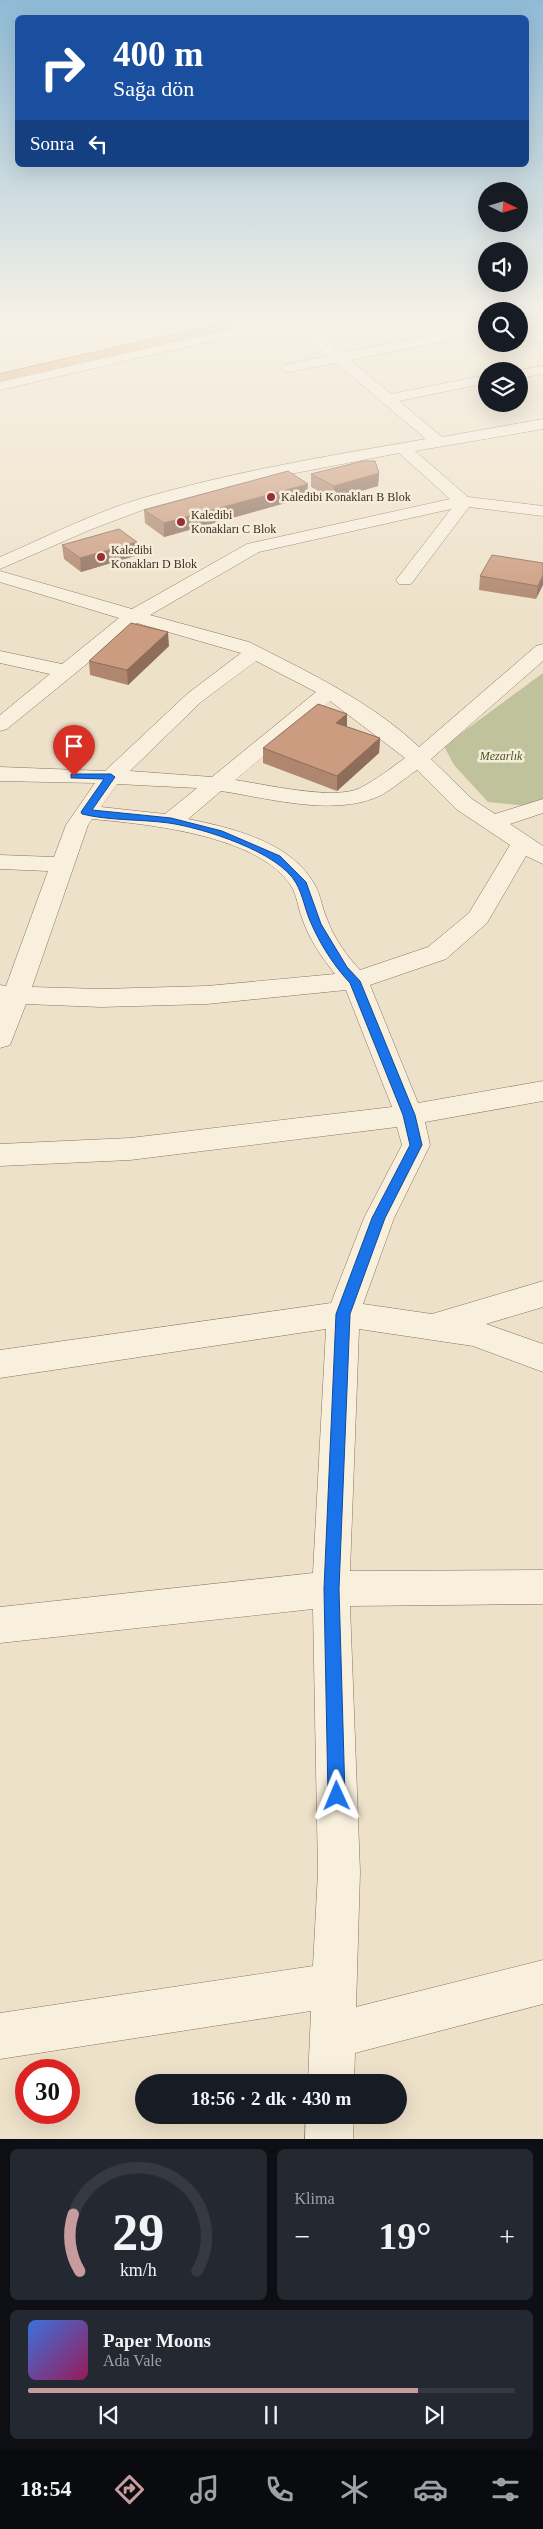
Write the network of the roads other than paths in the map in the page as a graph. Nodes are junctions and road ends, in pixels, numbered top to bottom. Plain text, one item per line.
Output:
1 (411, 419) edge
2 (543, 424) edge
3 (440, 443) junction
4 (403, 449) junction
5 (463, 501) junction
6 (543, 511) edge
7 (0, 564) edge
8 (0, 576) edge
9 (405, 580) dead end
10 (132, 617) junction
11 (543, 650) edge
12 (255, 652) junction
13 (0, 657) edge
14 (535, 664) edge
15 (64, 671) junction
16 (330, 691) junction
17 (0, 726) edge
18 (419, 760) junction
19 (0, 774) edge
20 (111, 777) junction
21 (218, 784) junction
22 (543, 806) edge
23 (85, 812) junction
24 (171, 821) junction
25 (491, 823) junction
26 (532, 850) edge
27 (0, 862) edge
28 (62, 866) junction
29 (355, 981) junction
30 (7, 994) edge
31 (0, 1039) edge
32 (543, 1091) edge
33 (409, 1115) junction
34 (0, 1155) edge
35 (543, 1294) edge
36 (343, 1314) junction
37 (433, 1327) junction
38 (543, 1358) edge
39 (0, 1364) edge
40 (543, 1587) edge
41 (332, 1589) junction
42 (0, 1625) edge
43 (543, 1982) edge
44 (336, 1985) junction
45 (0, 2036) edge
46 (333, 2036) junction
47 (331, 2074) edge
48 (330, 2124) edge
49 (329, 2139) edge

1 - 3 street
2 - 3 street
3 - 4 street
4 - 5 street
4 - 7 street
5 - 6 street
5 - 9 street
5 - 10 street
8 - 10 street
10 - 12 street
10 - 15 street
11 - 14 street
12 - 16 street
12 - 20 street
13 - 15 street
14 - 18 street
15 - 17 street
16 - 18 street
16 - 21 street
18 - 21 street
18 - 25 street
19 - 20 street
20 - 21 street
20 - 23 street
21 - 24 street
22 - 25 street
23 - 24 street
23 - 28 street
24 - 29 street
25 - 26 street
26 - 29 street
27 - 28 street
28 - 30 street
29 - 30 street
29 - 33 street
30 - 31 street
32 - 33 street
33 - 34 street
33 - 36 street
35 - 37 street
36 - 37 street
36 - 39 street
36 - 41 street
37 - 38 street
40 - 41 street
41 - 42 street
41 - 44 street
43 - 46 street
44 - 45 street
44 - 46 street
46 - 47 street
48 - 49 street

